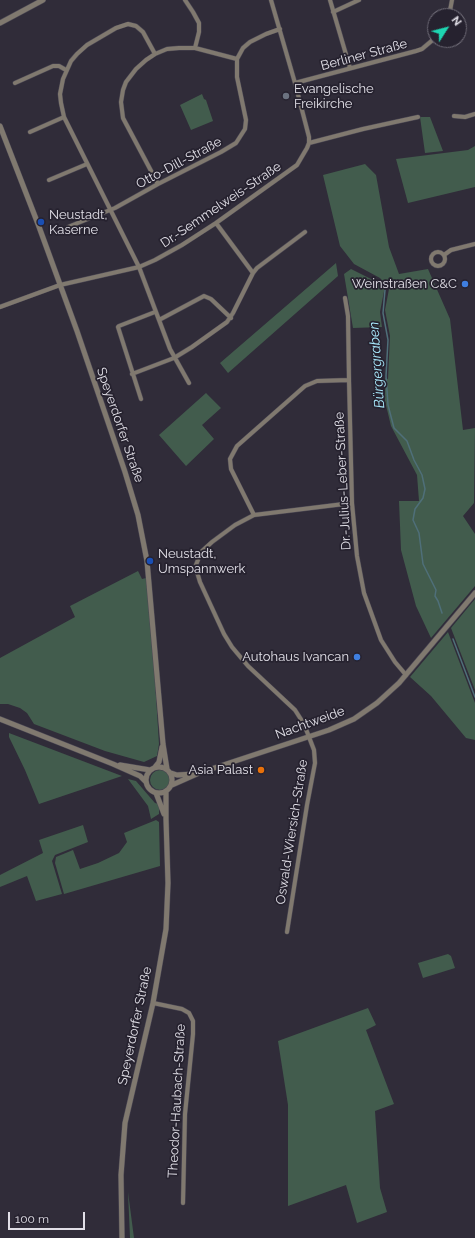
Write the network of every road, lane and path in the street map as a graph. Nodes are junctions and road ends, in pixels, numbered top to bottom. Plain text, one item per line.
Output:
1 (44, 0) edge
2 (185, 0) edge
3 (271, 0) edge
4 (330, 0) edge
5 (359, 0) edge
6 (334, 12) junction
7 (0, 23) edge
8 (280, 29) junction
9 (427, 45) edge
10 (195, 48) junction
11 (155, 54) junction
12 (237, 59) junction
13 (350, 68) junction
14 (66, 70) junction
15 (16, 83) dead end
16 (295, 83) junction
17 (475, 114) edge
18 (454, 116) dead end
19 (64, 117) junction
20 (418, 117) dead end
21 (0, 126) edge
22 (30, 132) dead end
23 (309, 143) junction
24 (87, 164) junction
25 (49, 180) dead end
26 (158, 184) junction
27 (111, 210) junction
28 (216, 222) junction
29 (68, 227) dead end
30 (305, 232) dead end
31 (475, 244) edge
32 (444, 255) dead end
33 (138, 267) junction
34 (253, 273) junction
35 (60, 285) junction
36 (345, 298) dead end
37 (0, 307) edge
38 (155, 312) junction
39 (231, 318) junction
40 (159, 320) junction
41 (174, 358) junction
42 (132, 374) junction
43 (348, 380) junction
44 (189, 383) dead end
45 (141, 399) dead end
46 (352, 503) junction
47 (254, 515) junction
48 (475, 593) edge
49 (406, 675) junction
50 (0, 719) edge
51 (309, 736) junction
52 (163, 744) junction
53 (113, 764) junction
54 (153, 769) junction
55 (169, 771) junction
56 (199, 773) junction
57 (146, 782) junction
58 (172, 785) junction
59 (166, 791) junction
60 (156, 792) junction
61 (166, 819) junction
62 (287, 932) dead end
63 (153, 1003) junction
64 (183, 1203) dead end
65 (122, 1238) edge

1 - 7 street
2 - 10 street
3 - 8 street
4 - 6 street
5 - 6 street
6 - 13 street
8 - 12 street
8 - 16 street
9 - 13 street, Berliner Straße
10 - 11 street
10 - 12 street
11 - 14 street
11 - 26 street
12 - 26 street, Otto-Dill-Straße
13 - 16 street, Berliner Straße
14 - 15 street
14 - 19 street
16 - 23 street
17 - 18 street
19 - 22 street
19 - 24 street
20 - 23 street
21 - 35 street, Speyerdorfer Straße
23 - 28 street, Dr.-Semmelweis-Straße
24 - 25 street
24 - 27 street
26 - 27 street, Otto-Dill-Straße
27 - 29 street, Otto-Dill-Straße
27 - 33 street
28 - 33 street, Dr.-Semmelweis-Straße
28 - 34 street
30 - 34 street
31 - 32 street
33 - 35 street, Dr.-Semmelweis-Straße
33 - 38 street
34 - 39 street
35 - 37 street, Dr.-Semmelweis-Straße
35 - 52 street, Speyerdorfer Straße
36 - 43 street, Dr.-Julius-Leber-Straße
38 - 40 street
38 - 42 street
39 - 40 street
39 - 41 street
40 - 41 street
41 - 42 street
41 - 44 street
42 - 45 street
43 - 46 street, Dr.-Julius-Leber-Straße
43 - 47 street
46 - 47 street, Oswald-Wiersich-Straße
46 - 49 street, Dr.-Julius-Leber-Straße
47 - 51 street, Oswald-Wiersich-Straße
48 - 49 street, Nachtweide
49 - 51 street, Nachtweide
50 - 53 street
51 - 56 street, Nachtweide
51 - 62 street, Oswald-Wiersich-Straße
52 - 54 street, Speyerdorfer Straße
52 - 55 street, Speyerdorfer Straße
53 - 54 street
53 - 57 street
54 - 55 street
54 - 57 street
55 - 56 street, Nachtweide
55 - 58 street
56 - 58 street, Nachtweide
57 - 60 street
58 - 59 street
59 - 60 street
59 - 61 street, Speyerdorfer Straße
60 - 61 street, Speyerdorfer Straße
61 - 63 street, Speyerdorfer Straße
63 - 64 street, Theodor-Haubach-Straße
63 - 65 street, Speyerdorfer Straße

